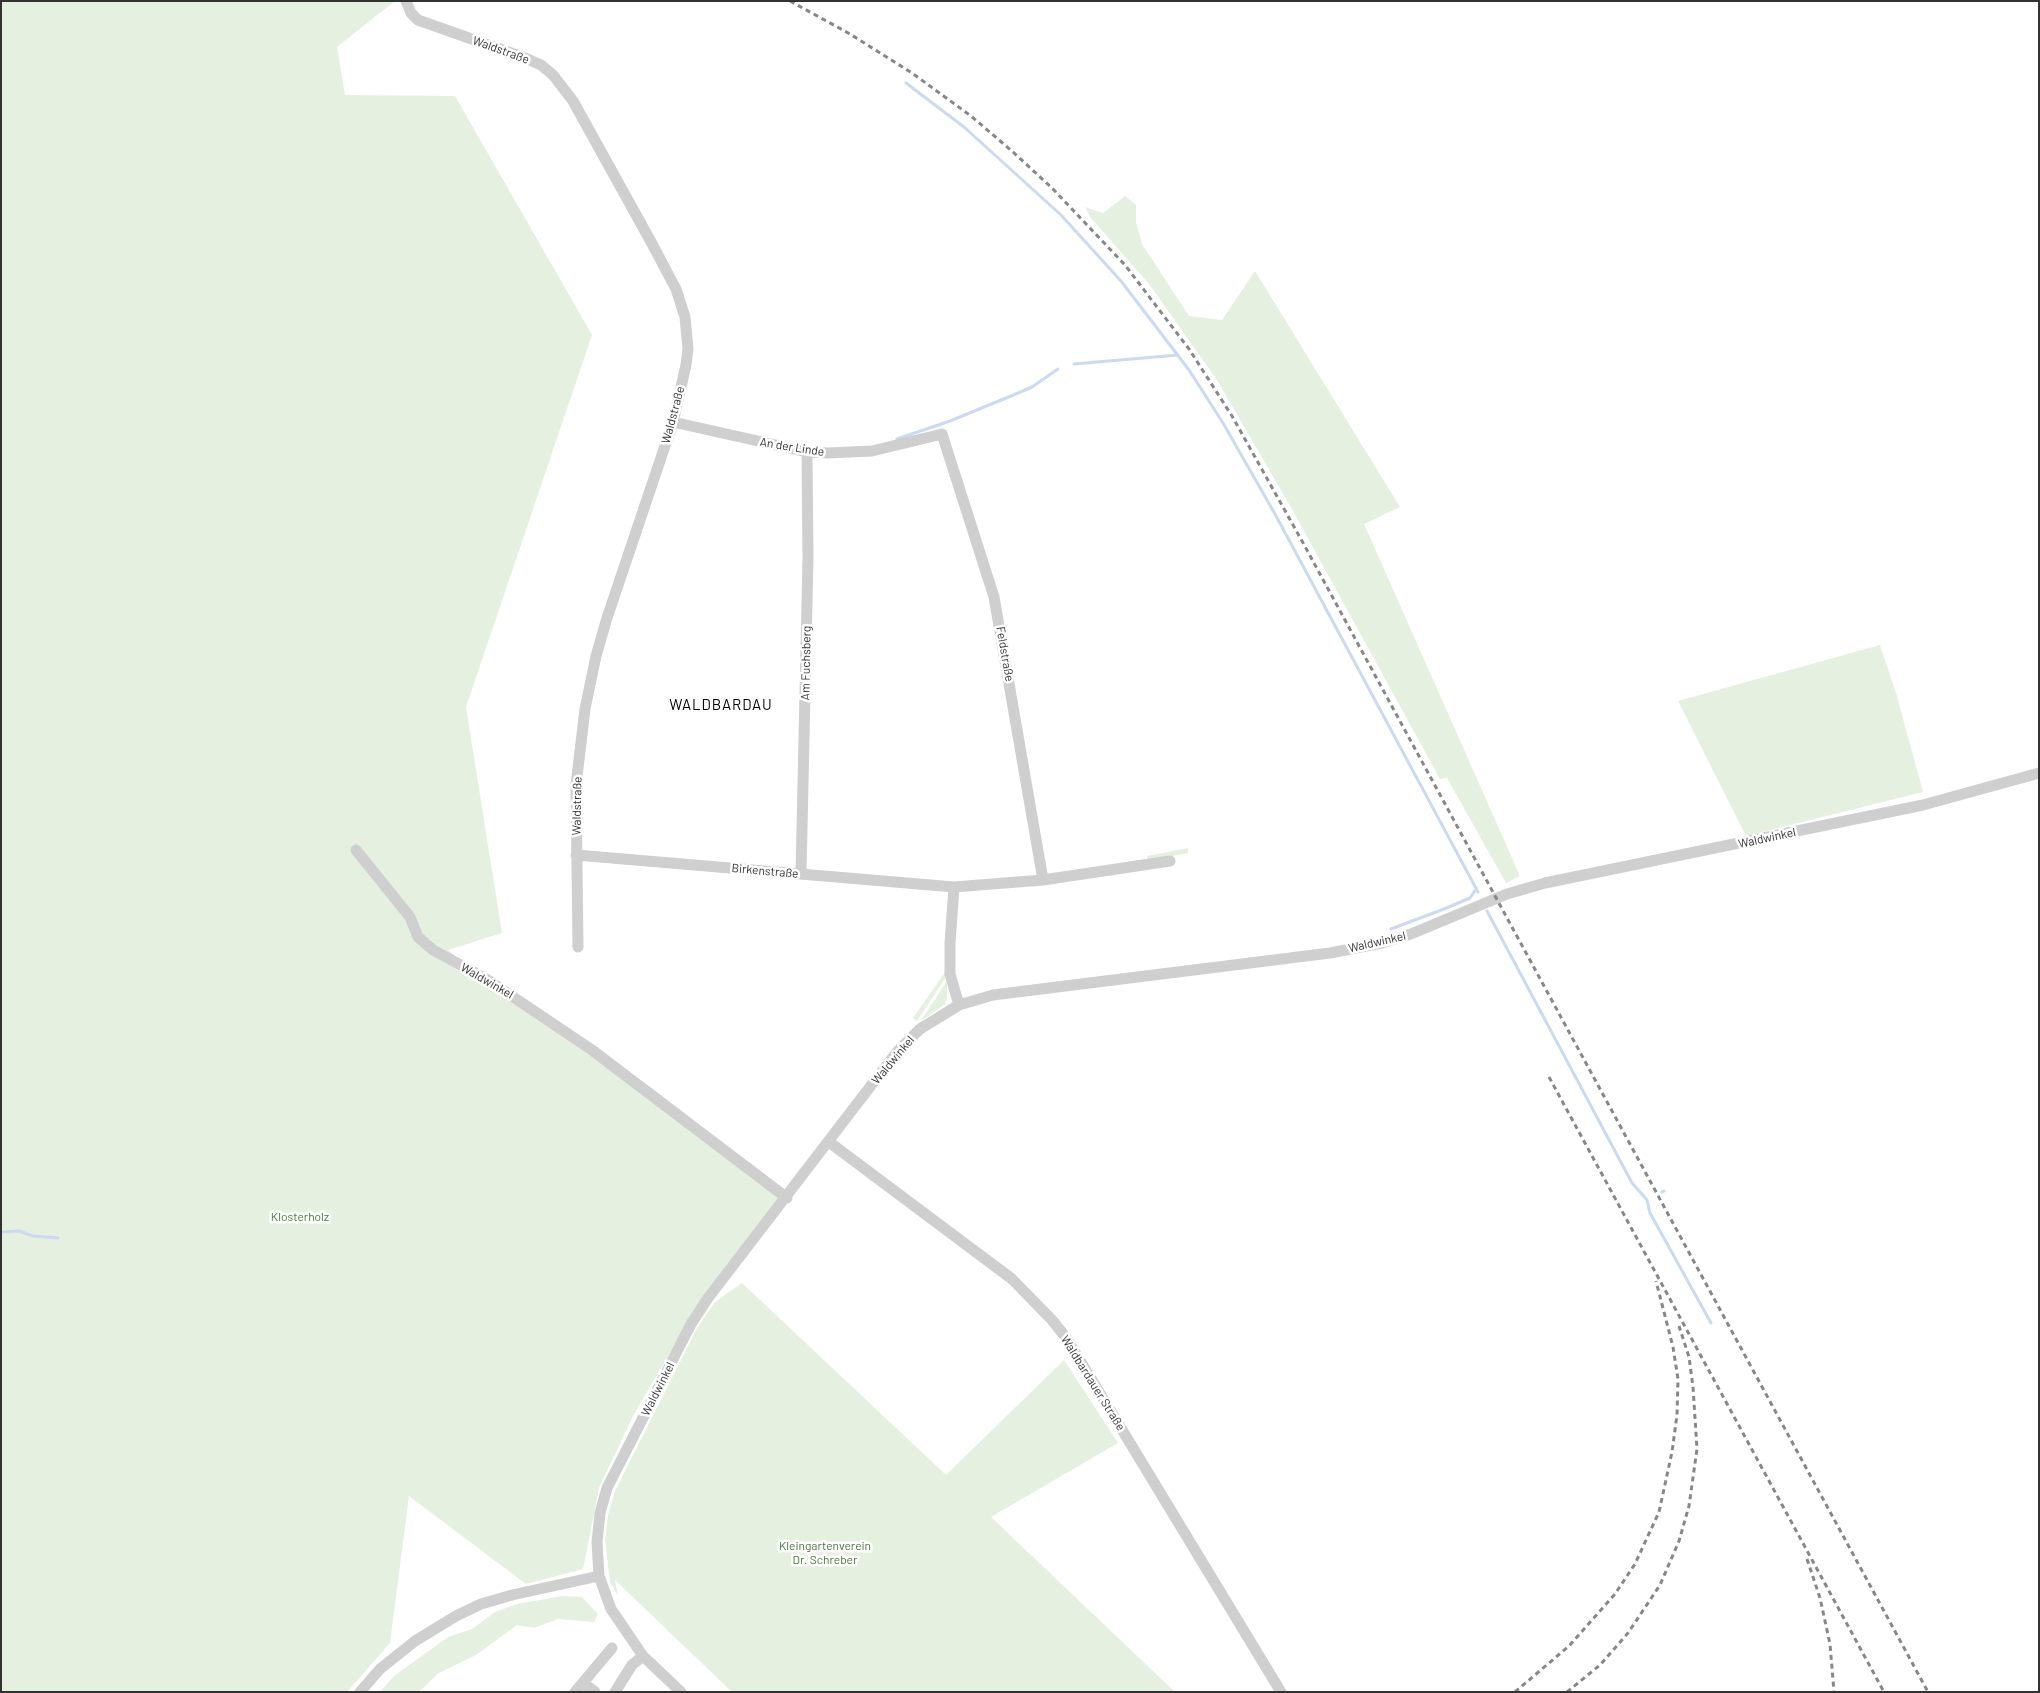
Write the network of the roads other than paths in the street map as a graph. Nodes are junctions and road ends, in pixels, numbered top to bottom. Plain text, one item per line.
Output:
1 (406, 1) edge
2 (673, 422) junction
3 (942, 434) joint
4 (806, 452) junction
5 (2039, 773) edge
6 (356, 850) dead end
7 (576, 855) junction
8 (1170, 860) dead end
9 (801, 874) junction
10 (1044, 880) junction
11 (954, 887) junction
12 (578, 947) dead end
13 (959, 1005) junction
14 (829, 1142) junction
15 (787, 1198) junction
16 (599, 1576) junction
17 (612, 1648) dead end
18 (643, 1656) junction
19 (579, 1687) edge
20 (360, 1692) edge
21 (595, 1692) edge
22 (615, 1692) edge
23 (680, 1692) edge
24 (1282, 1692) edge

1 - 2 street, Waldstraße
2 - 4 street, An der Linde
2 - 7 street, Waldstraße
3 - 4 street, An der Linde
3 - 10 street, Feldstraße
4 - 9 street, Am Fuchsberg
5 - 13 street, Waldwinkel
6 - 15 street, Waldwinkel
7 - 9 street, Birkenstraße
7 - 12 street, Waldstraße
8 - 10 street, Birkenstraße
9 - 11 street, Birkenstraße
10 - 11 street, Birkenstraße
11 - 13 street
13 - 14 street, Waldwinkel
14 - 15 street, Waldwinkel
14 - 24 street, Waldbardauer Straße
15 - 16 street, Waldwinkel
16 - 18 street, Waldwinkel
16 - 20 street
17 - 19 street
18 - 22 street
18 - 23 street, Waldwinkel
19 - 21 street

